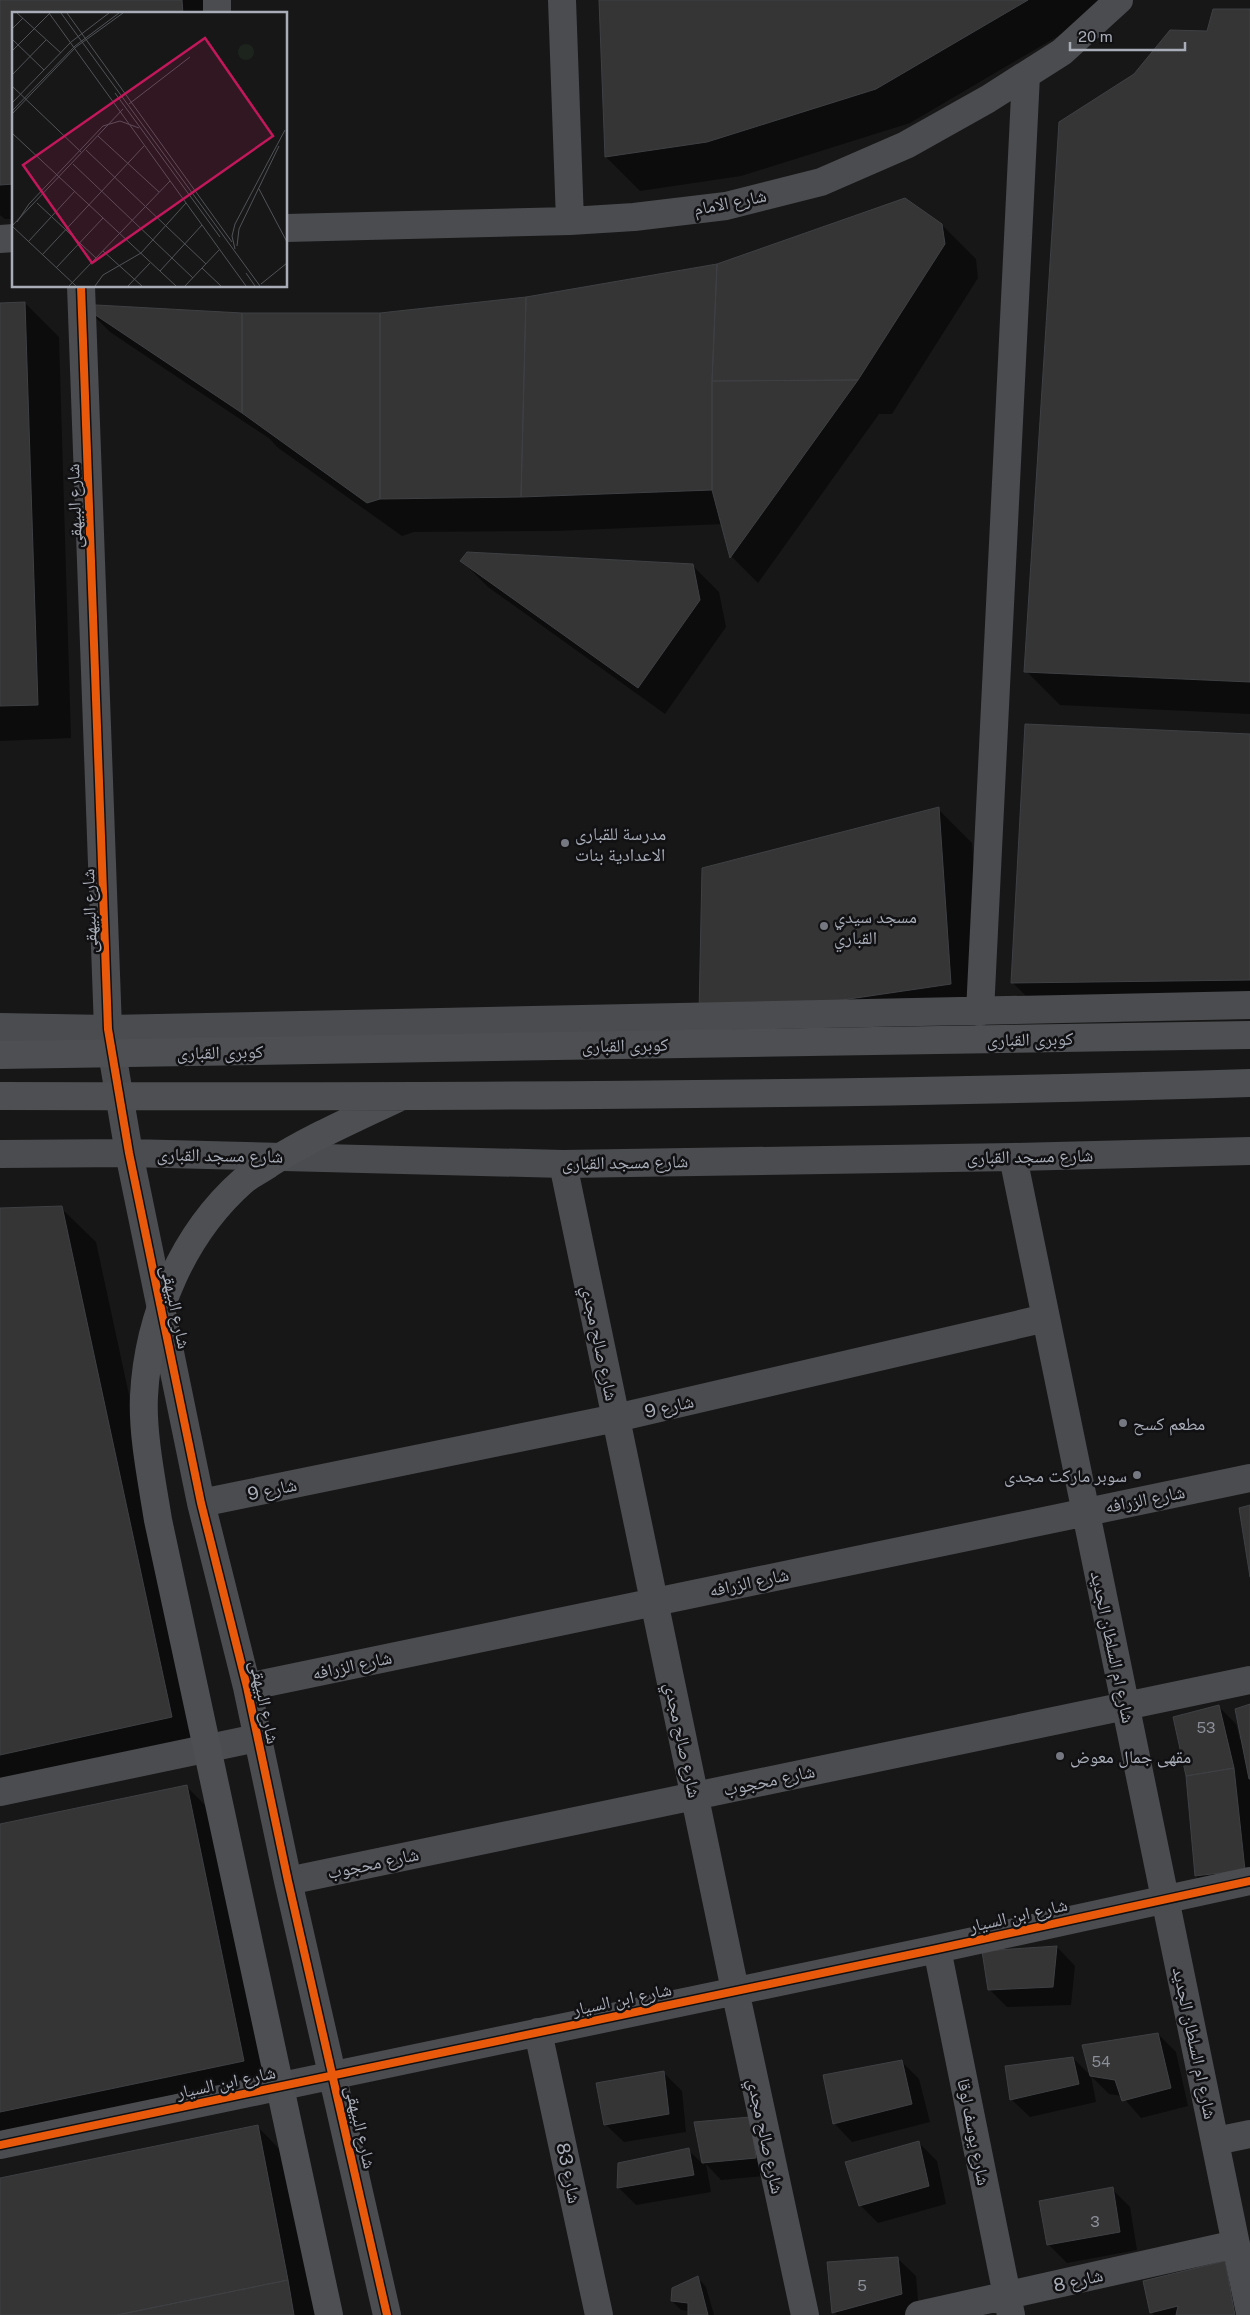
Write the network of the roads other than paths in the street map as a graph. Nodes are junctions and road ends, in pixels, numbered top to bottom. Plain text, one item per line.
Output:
1 (562, 0) edge
2 (1119, 0) edge
3 (1026, 75) junction
4 (570, 222) junction
5 (288, 228) edge
6 (81, 288) edge
7 (1250, 1006) edge
8 (980, 1012) junction
9 (0, 1027) edge
10 (108, 1029) junction
11 (1250, 1035) edge
12 (0, 1056) edge
13 (1250, 1083) edge
14 (0, 1096) edge
15 (400, 1097) junction
16 (1250, 1150) edge
17 (129, 1153) junction
18 (0, 1154) edge
19 (1013, 1157) junction
20 (563, 1164) junction
21 (1046, 1318) junction
22 (616, 1418) junction
23 (1250, 1478) edge
24 (201, 1503) junction
25 (1086, 1510) junction
26 (654, 1602) junction
27 (1250, 1680) edge
28 (247, 1687) junction
29 (1125, 1705) junction
30 (256, 1738) junction
31 (0, 1792) edge
32 (694, 1796) junction
33 (288, 1881) junction
34 (1250, 1881) edge
35 (1165, 1898) junction
36 (938, 1948) junction
37 (735, 1990) junction
38 (538, 2032) junction
39 (334, 2075) junction
40 (1250, 2134) edge
41 (1216, 2141) junction
42 (0, 2145) edge
43 (1236, 2244) junction
44 (1009, 2306) edge
45 (1250, 2313) edge
46 (329, 2315) edge
47 (387, 2315) edge
48 (599, 2315) edge
49 (805, 2315) edge
50 (919, 2315) edge

1 - 4 street
2 - 3 street, شارع الامام
3 - 4 street, شارع الامام
3 - 8 street
4 - 5 street, شارع الامام
6 - 10 street, شارع البيهقى
7 - 8 street
8 - 10 street
9 - 10 street
10 - 17 street, شارع البيهقى
11 - 12 main road, كوبرى القبارى, bridge
13 - 15 main road, bridge
14 - 15 main road, bridge
15 - 46 main road, bridge
16 - 19 street, شارع مسجد القبارى
17 - 18 street, شارع مسجد القبارى
17 - 20 street, شارع مسجد القبارى
17 - 24 street, شارع البيهقى
19 - 20 street, شارع مسجد القبارى
19 - 21 street, شارع ام السلطان الجديد
20 - 22 street, شارع صالح مجدي
21 - 22 street, شارع 9
21 - 25 street, شارع ام السلطان الجديد
22 - 24 street, شارع 9
22 - 26 street, شارع صالح مجدي
23 - 25 street, شارع الزرافه
24 - 28 street, شارع البيهقى
25 - 26 street, شارع الزرافه
25 - 29 street, شارع ام السلطان الجديد
26 - 28 street, شارع الزرافه
26 - 32 street, شارع صالح مجدي
27 - 29 street, شارع محجوب
28 - 30 street, شارع البيهقى
29 - 32 street, شارع محجوب
29 - 35 street, شارع ام السلطان الجديد
30 - 31 street
30 - 33 street, شارع البيهقى
32 - 33 street, شارع محجوب
32 - 37 street, شارع صالح مجدي
33 - 39 street, شارع البيهقى
34 - 35 street, شارع ابن السيار
35 - 36 street, شارع ابن السيار
35 - 41 street, شارع ام السلطان الجديد
36 - 37 street, شارع ابن السيار
36 - 44 street, شارع يوسف لوقا
37 - 38 street, شارع ابن السيار
37 - 49 street, شارع صالح مجدي
38 - 39 street, شارع ابن السيار
38 - 48 street, شارع 83
39 - 42 street, شارع ابن السيار
39 - 47 street, شارع البيهقى
40 - 41 street
41 - 43 street, شارع ام السلطان الجديد
43 - 44 street, شارع 8
43 - 45 street, شارع ام السلطان الجديد
44 - 50 street, شارع 8

